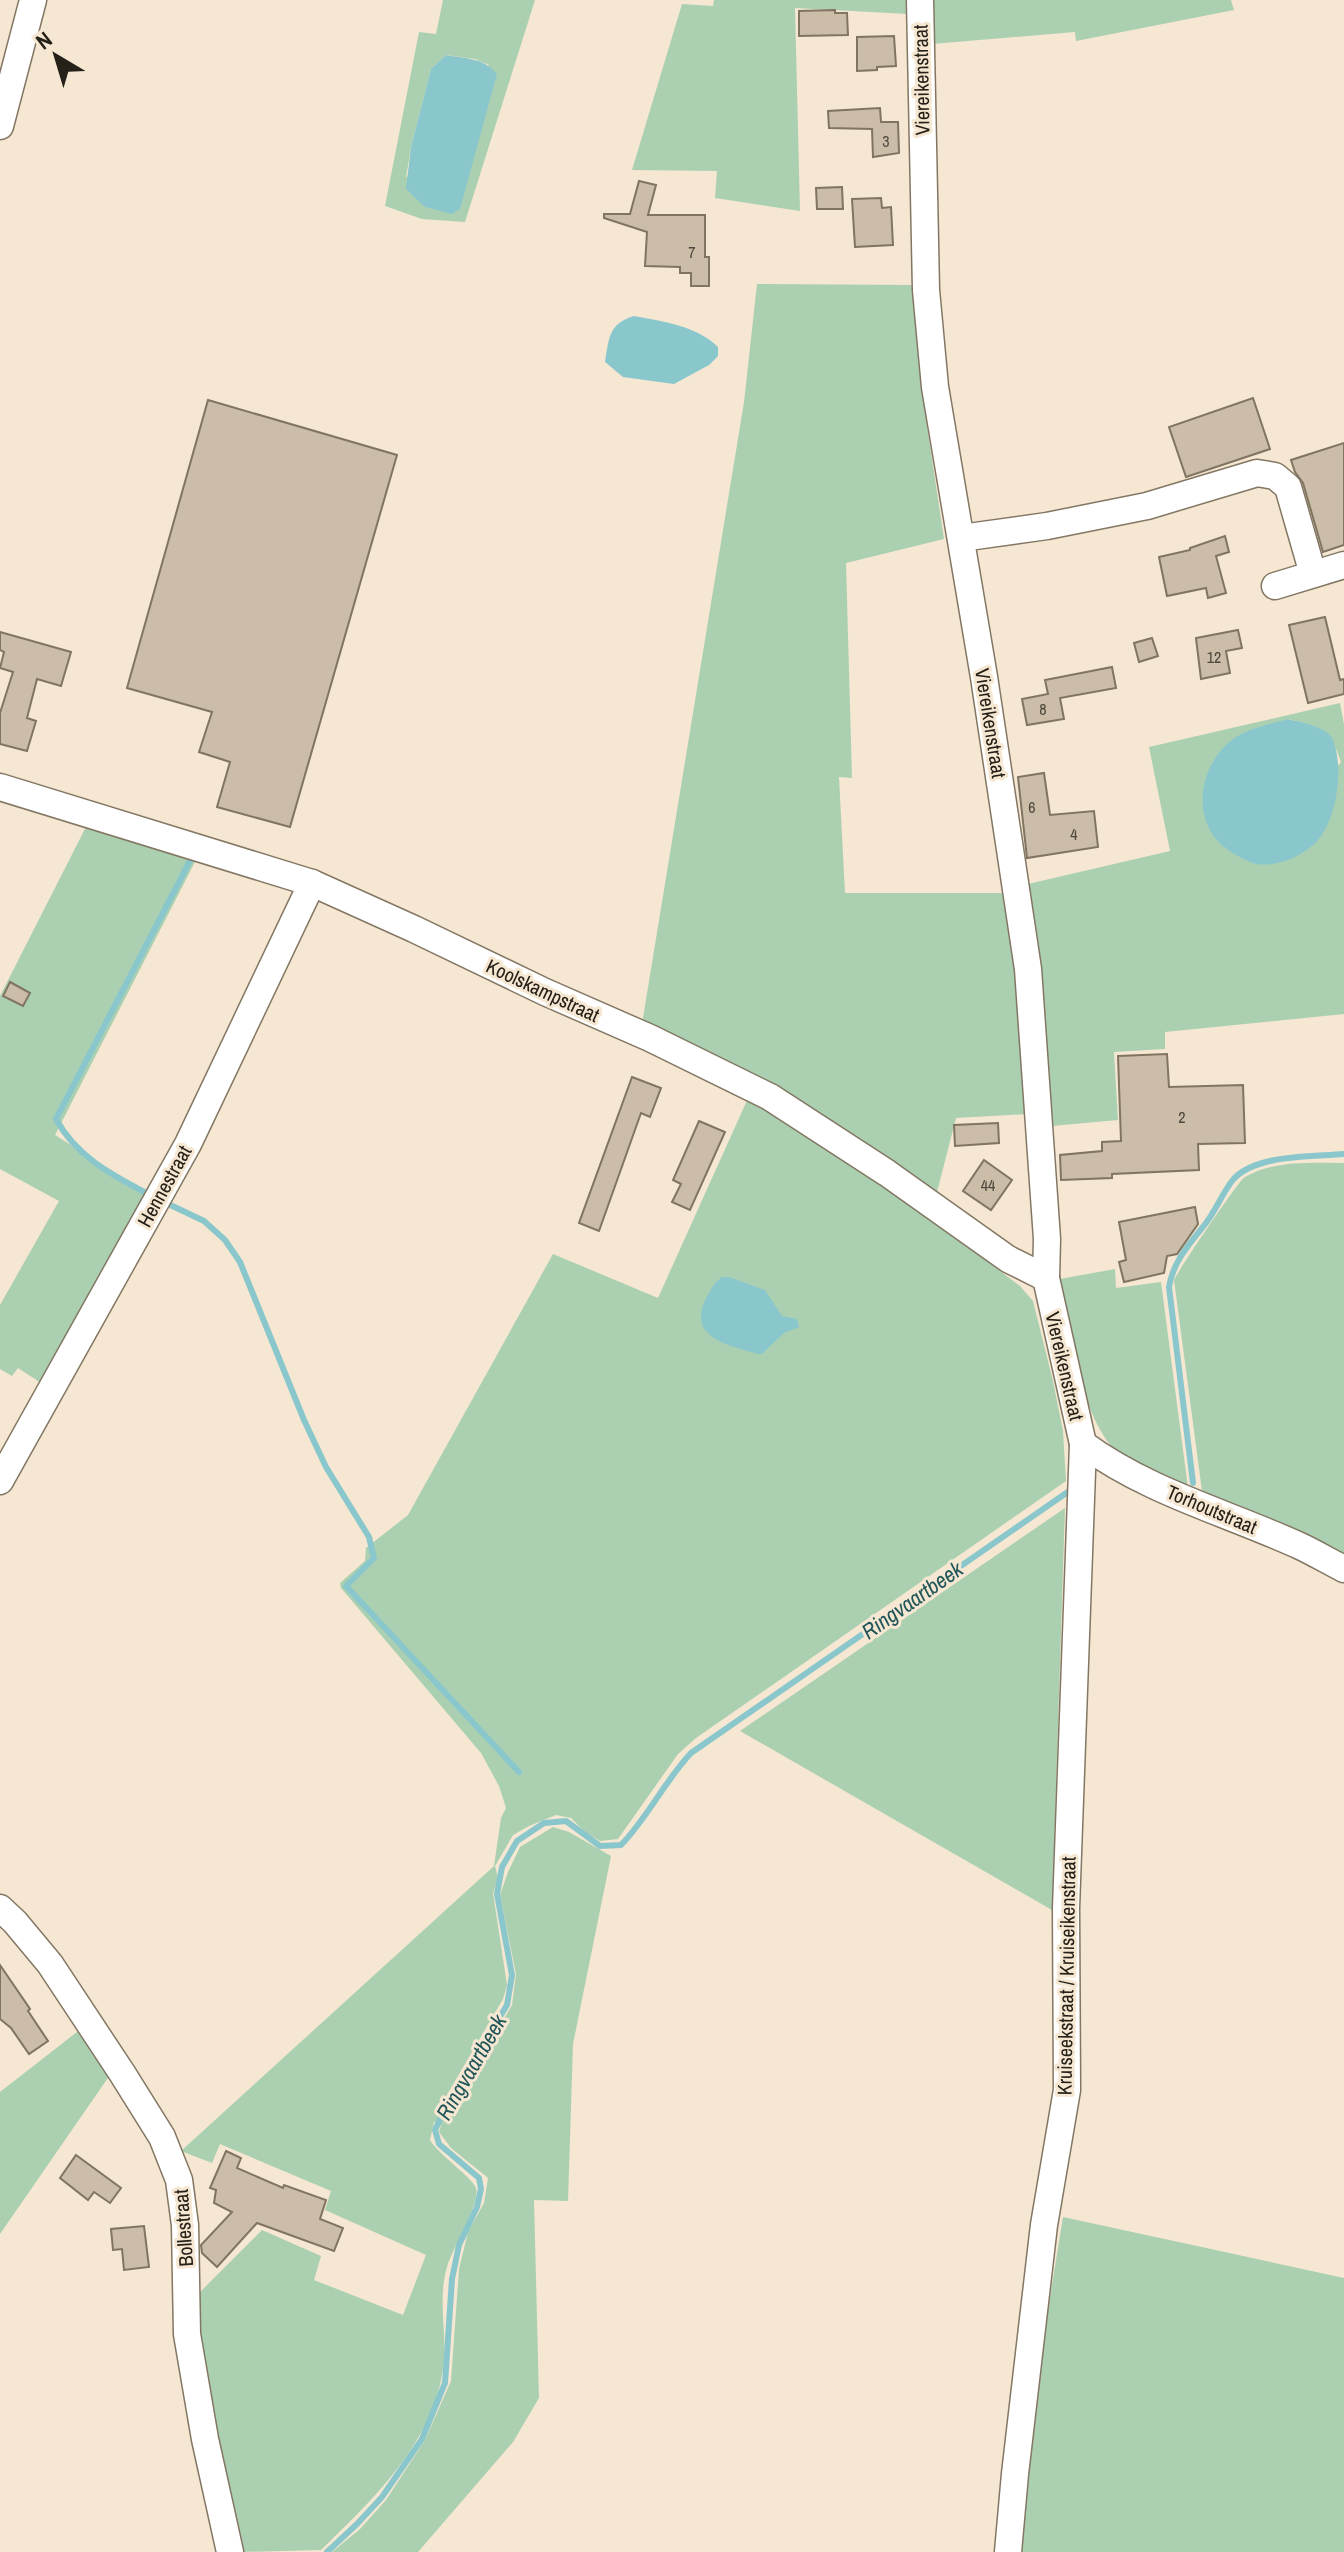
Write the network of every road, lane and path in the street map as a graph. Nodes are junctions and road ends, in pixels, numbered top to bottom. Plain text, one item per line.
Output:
1 (33, 0) edge
2 (920, 0) edge
3 (0, 126) edge
4 (961, 538) junction
5 (1344, 565) edge
6 (1313, 574) junction
7 (1275, 586) dead end
8 (0, 787) edge
9 (312, 883) junction
10 (1046, 1278) junction
11 (1083, 1444) junction
12 (0, 1481) edge
13 (1344, 1569) edge
14 (0, 1908) edge
15 (230, 2552) edge
16 (1008, 2552) edge

1 - 3 street
2 - 4 street, Viereikenstraat
4 - 6 street
4 - 10 street, Viereikenstraat
5 - 6 street
6 - 7 street
8 - 9 street, Koolskampstraat
9 - 10 street, Koolskampstraat
9 - 12 street, Hennestraat
10 - 11 street, Viereikenstraat
11 - 13 street, Torhoutstraat
11 - 16 street, Kruiseekstraat / Kruiseikenstraat
14 - 15 street, Bollestraat

